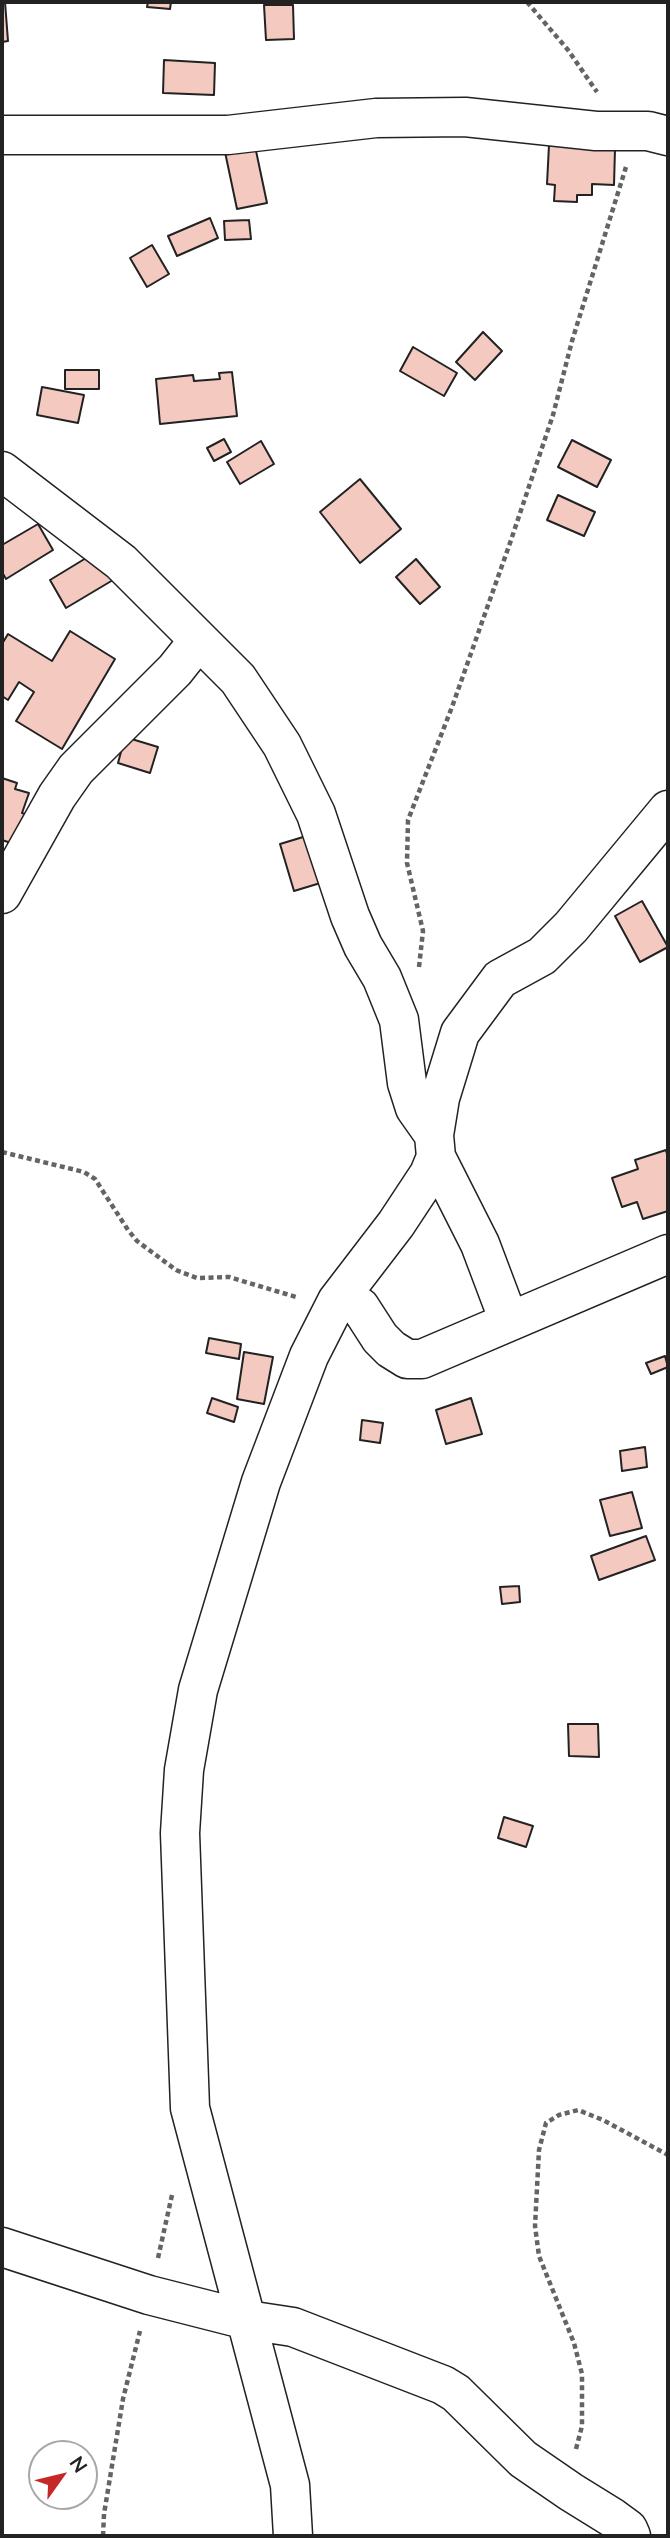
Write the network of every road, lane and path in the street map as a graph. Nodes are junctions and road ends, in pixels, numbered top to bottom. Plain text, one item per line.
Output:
1 (527, 2) edge
2 (622, 131) junction
3 (2, 135) edge
4 (668, 136) edge
5 (2, 471) edge
6 (198, 641) junction
7 (668, 810) edge
8 (2, 894) edge
9 (399, 1020) junction
10 (435, 1146) junction
11 (2, 1152) edge
12 (668, 1254) edge
13 (340, 1298) junction
14 (509, 1321) junction
15 (668, 2155) edge
16 (2, 2246) edge
17 (247, 2320) junction
18 (570, 2493) junction
19 (293, 2536) edge
20 (631, 2536) edge

1 - 2 path
2 - 3 street
2 - 4 street
2 - 9 path
5 - 6 street
6 - 8 street
6 - 9 street
7 - 10 street
9 - 10 street
10 - 13 street
10 - 14 street
11 - 13 path
12 - 14 street
13 - 14 street
13 - 17 street
15 - 18 path
16 - 17 street
17 - 18 street
17 - 19 street
18 - 20 street

